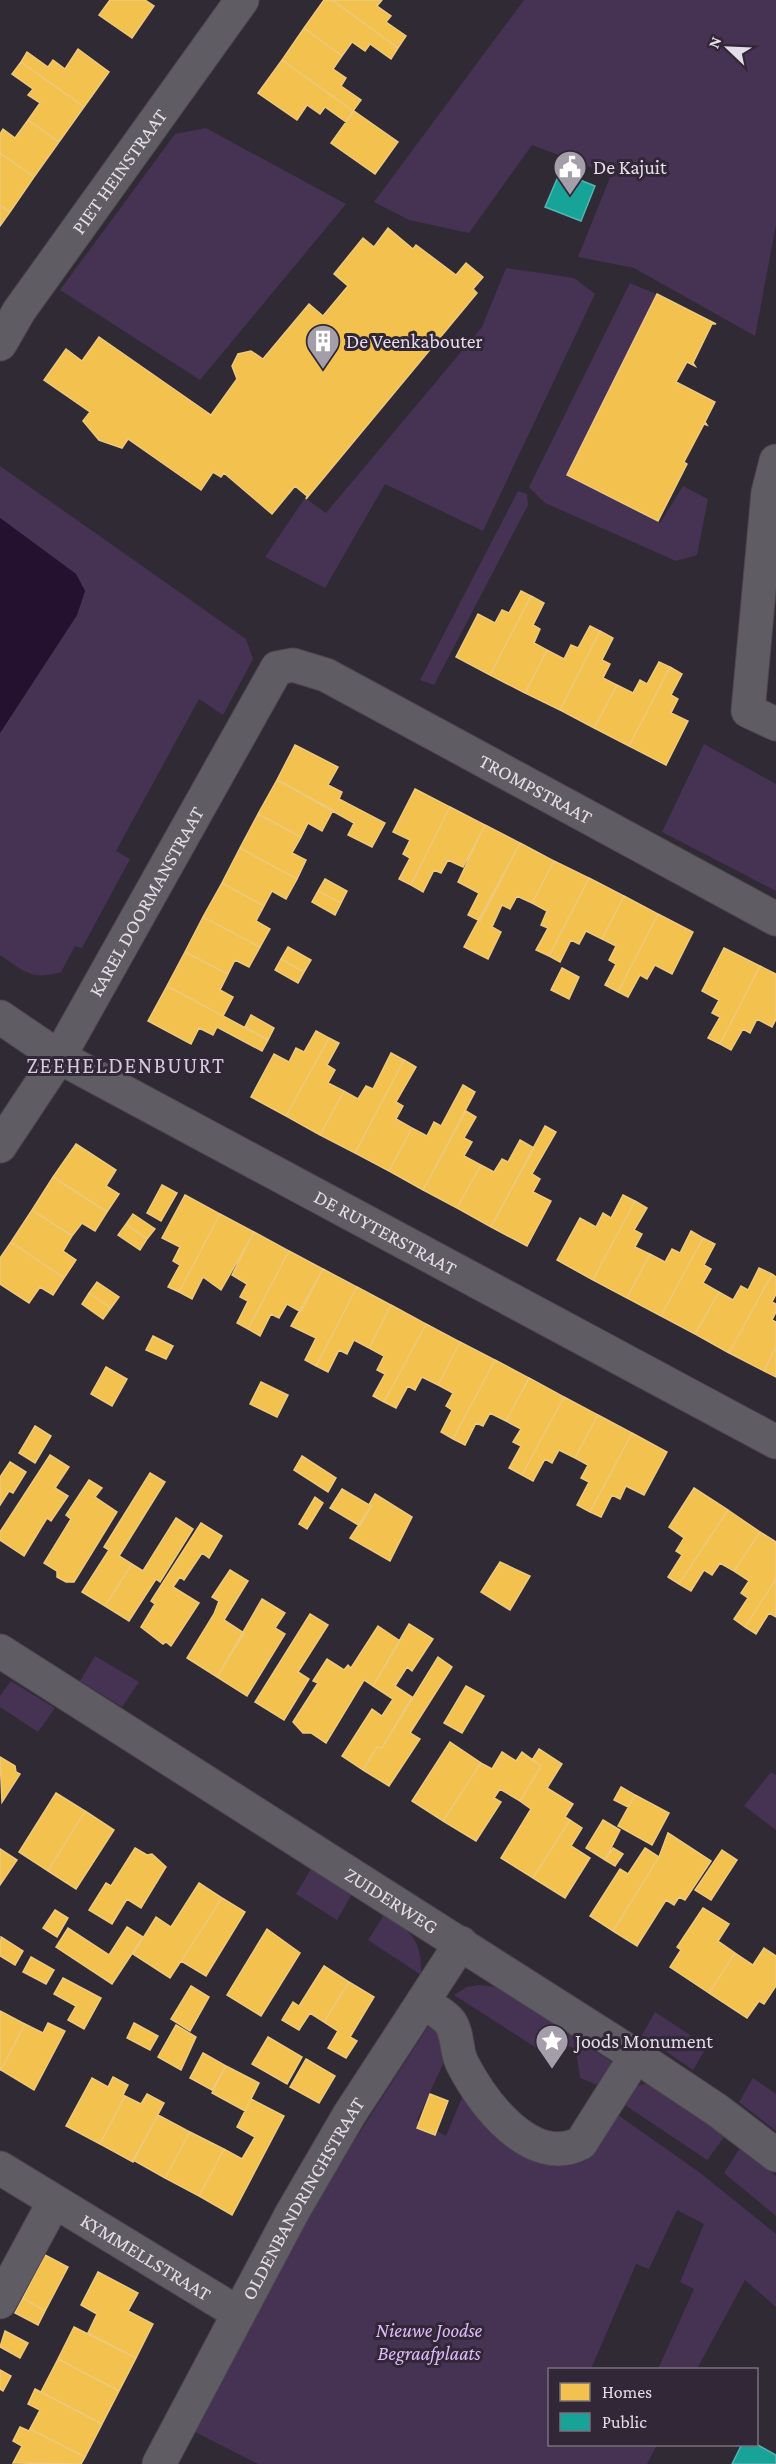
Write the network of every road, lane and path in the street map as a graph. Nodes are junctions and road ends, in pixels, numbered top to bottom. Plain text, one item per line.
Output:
1 (242, 0) edge
2 (0, 344) edge
3 (776, 460) edge
4 (293, 665) joint
5 (776, 724) edge
6 (776, 919) edge
7 (0, 1017) edge
8 (59, 1057) junction
9 (0, 1146) edge
10 (776, 1442) edge
11 (0, 1651) edge
12 (462, 1943) junction
13 (424, 2003) junction
14 (636, 2056) junction
15 (776, 2155) edge
16 (0, 2168) edge
17 (54, 2202) junction
18 (0, 2302) edge
19 (238, 2313) junction
20 (159, 2464) edge

1 - 2 street, PIET HEINSTRAAT
3 - 5 street
4 - 6 street, TROMPSTRAAT
4 - 8 street, KAREL DOORMANSTRAAT
7 - 8 street, DE RUYTERSTRAAT
8 - 9 street, KAREL DOORMANSTRAAT
8 - 10 street, DE RUYTERSTRAAT
11 - 12 street, ZUIDERWEG
12 - 13 street, OLDENBANDRINGHSTRAAT
12 - 14 street, ZUIDERWEG
13 - 14 street
13 - 19 street, OLDENBANDRINGHSTRAAT
14 - 15 street, ZUIDERWEG
16 - 17 street, KYMMELLSTRAAT
17 - 18 street
17 - 19 street, KYMMELLSTRAAT
19 - 20 street, OLDENBANDRINGHSTRAAT

